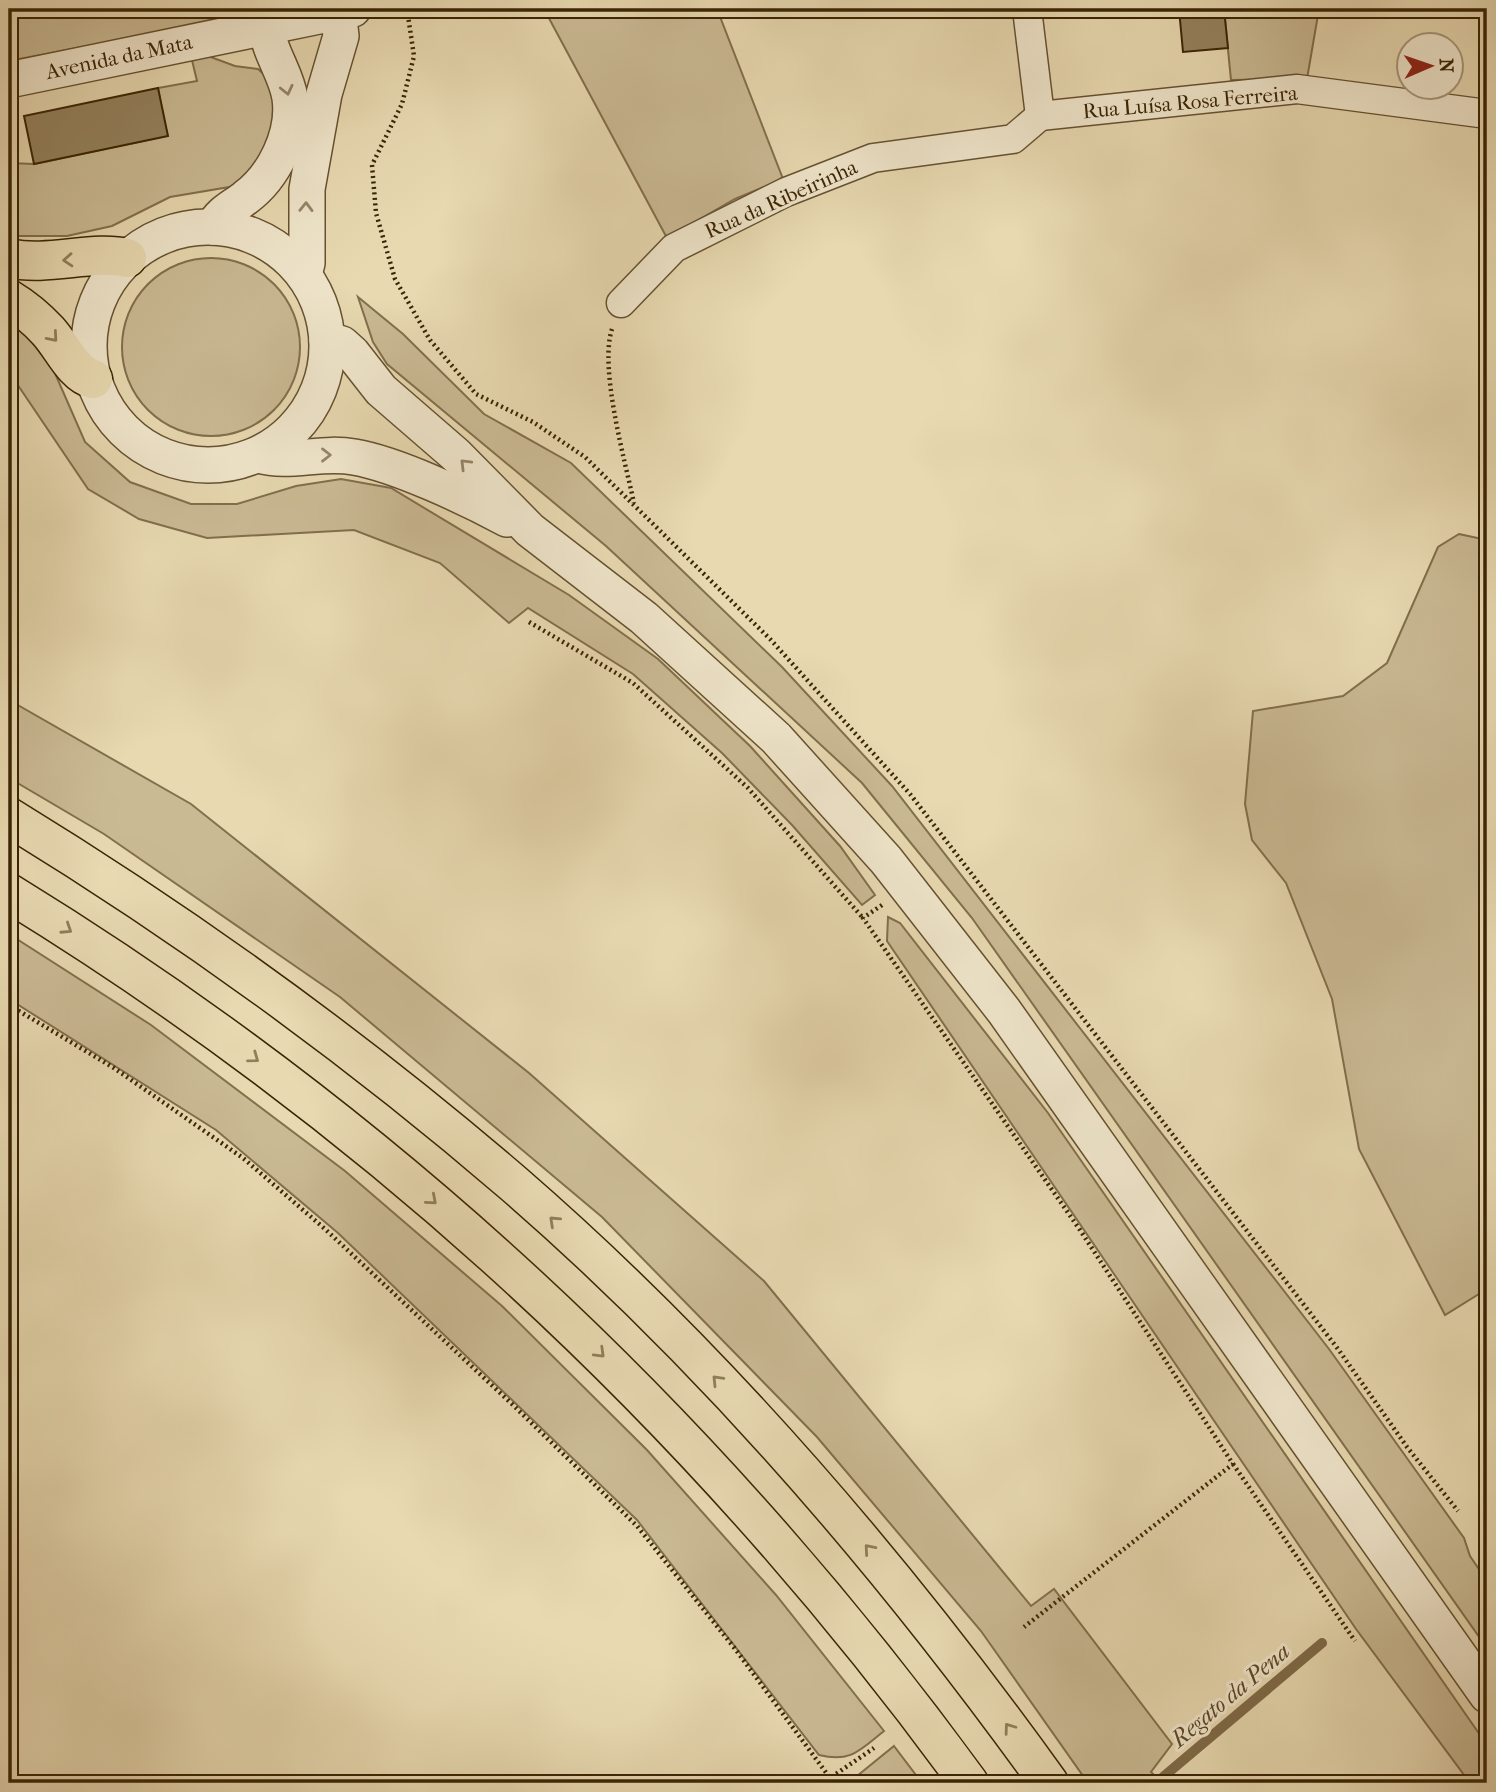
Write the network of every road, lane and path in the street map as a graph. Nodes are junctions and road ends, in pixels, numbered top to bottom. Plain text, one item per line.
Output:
1 (407, 9) edge
2 (1027, 9) edge
3 (346, 10) edge
4 (267, 26) junction
5 (9, 80) edge
6 (1487, 114) edge
7 (1041, 116) junction
8 (213, 227) junction
9 (9, 258) edge
10 (127, 258) junction
11 (304, 275) junction
12 (9, 299) edge
13 (621, 303) joint
14 (327, 340) junction
15 (93, 379) junction
16 (258, 455) junction
17 (634, 504) junction
18 (530, 530) junction
19 (529, 622) dead end
20 (9, 817) edge
21 (909, 887) junction
22 (9, 893) edge
23 (863, 918) junction
24 (9, 1005) edge
25 (1233, 1464) junction
26 (1458, 1511) dead end
27 (1024, 1628) dead end
28 (1355, 1642) dead end
29 (1487, 1695) edge
30 (874, 1748) dead end
31 (831, 1781) edge
32 (969, 1783) edge
33 (1049, 1783) edge

1 - 17 path
2 - 7 street
3 - 4 street, Avenida da Mata
11 -> 3 street
4 - 5 street, Avenida da Mata
4 -> 8 street
6 - 7 street, Rua Luísa Rosa Ferreira
7 - 13 street, Rua da Ribeirinha
8 - 10 street
8 - 11 street
10 -> 9 highway
10 - 15 street
11 - 14 street
12 -> 15 highway
13 - 17 path
14 - 16 street
18 -> 14 street
15 - 16 street
16 -> 18 street
17 - 26 path
18 - 21 street
19 - 23 path
33 -> 20 highway
21 - 23 path
21 - 29 street
22 -> 32 highway
23 - 25 path
24 - 31 path
25 - 27 path
25 - 28 path
30 - 31 path

